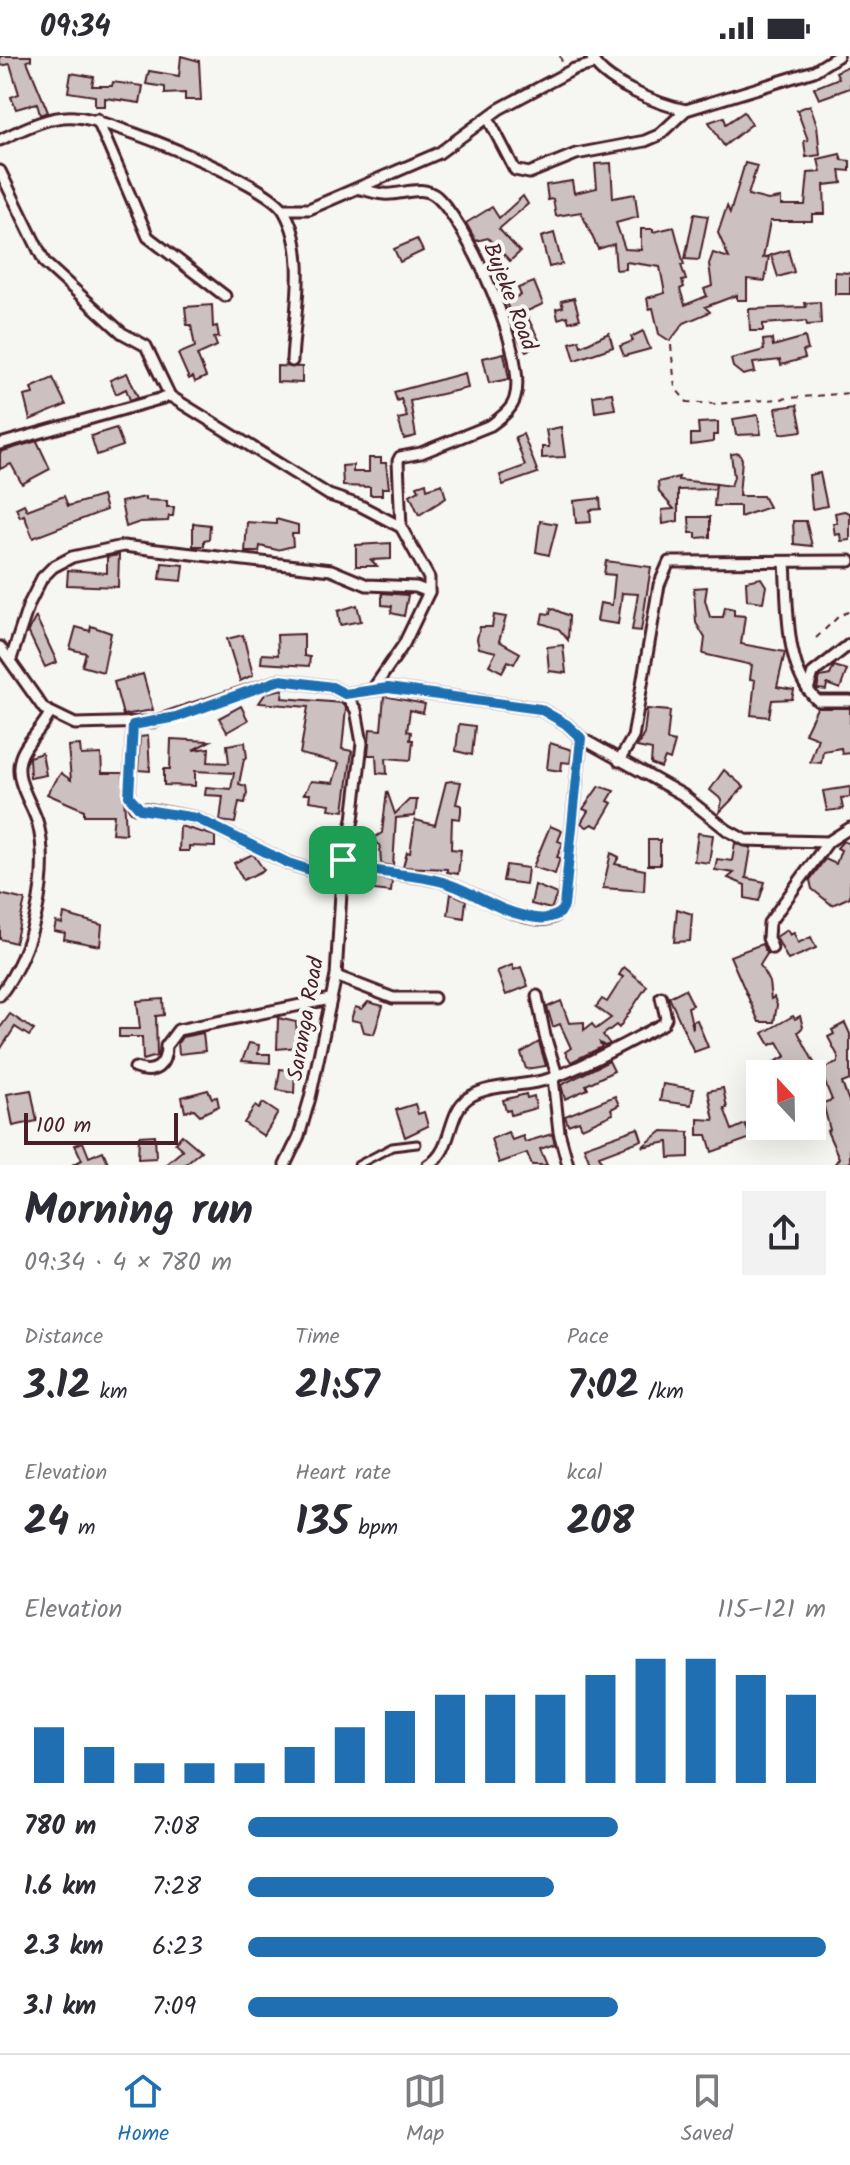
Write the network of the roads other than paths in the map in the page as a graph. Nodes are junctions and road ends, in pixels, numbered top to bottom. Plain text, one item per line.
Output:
1 (838, 56) edge
2 (593, 60) edge
3 (686, 110) junction
4 (488, 118) junction
5 (97, 119) junction
6 (0, 140) edge
7 (0, 171) edge
8 (360, 189) junction
9 (284, 209) junction
10 (225, 296) dead end
11 (292, 361) dead end
12 (170, 396) junction
13 (0, 444) edge
14 (401, 527) junction
15 (850, 561) edge
16 (785, 562) junction
17 (429, 592) junction
18 (850, 644) edge
19 (0, 647) edge
20 (11, 659) junction
21 (373, 689) junction
22 (808, 690) junction
23 (345, 694) junction
24 (850, 701) edge
25 (50, 713) junction
26 (133, 725) junction
27 (581, 738) junction
28 (619, 761) junction
29 (850, 828) edge
30 (828, 842) junction
31 (343, 860) junction
32 (341, 880) junction
33 (772, 948) dead end
34 (336, 976) junction
35 (0, 995) edge
36 (537, 996) dead end
37 (661, 997) dead end
38 (434, 998) dead end
39 (330, 999) junction
40 (135, 1068) dead end
41 (555, 1077) junction
42 (417, 1144) dead end
43 (285, 1165) edge
44 (358, 1165) edge
45 (428, 1165) edge
46 (568, 1165) edge

1 - 3 street
2 - 3 street
2 - 4 street
3 - 4 street
4 - 8 street
5 - 6 street
5 - 9 street
5 - 10 street
7 - 12 street
8 - 9 street
8 - 14 street, Bujeke Road
9 - 11 street
12 - 13 street
12 - 14 street
14 - 17 street, Bujeke Road
15 - 16 street
16 - 22 street
16 - 28 street
17 - 20 street
17 - 21 street
18 - 22 street
19 - 20 street
20 - 25 street
21 - 23 street
21 - 27 street
22 - 24 street
23 - 26 street
23 - 31 street, Saranga Road
25 - 26 street
25 - 35 street
26 - 32 street
27 - 28 street
27 - 31 street
28 - 30 street
29 - 30 street
30 - 33 street
31 - 32 street, Saranga Road
32 - 34 street, Saranga Road
34 - 38 street
34 - 39 street, Saranga Road
36 - 41 street
37 - 41 street
39 - 40 street
39 - 43 street, Saranga Road
41 - 45 street
41 - 46 street
42 - 44 lane

